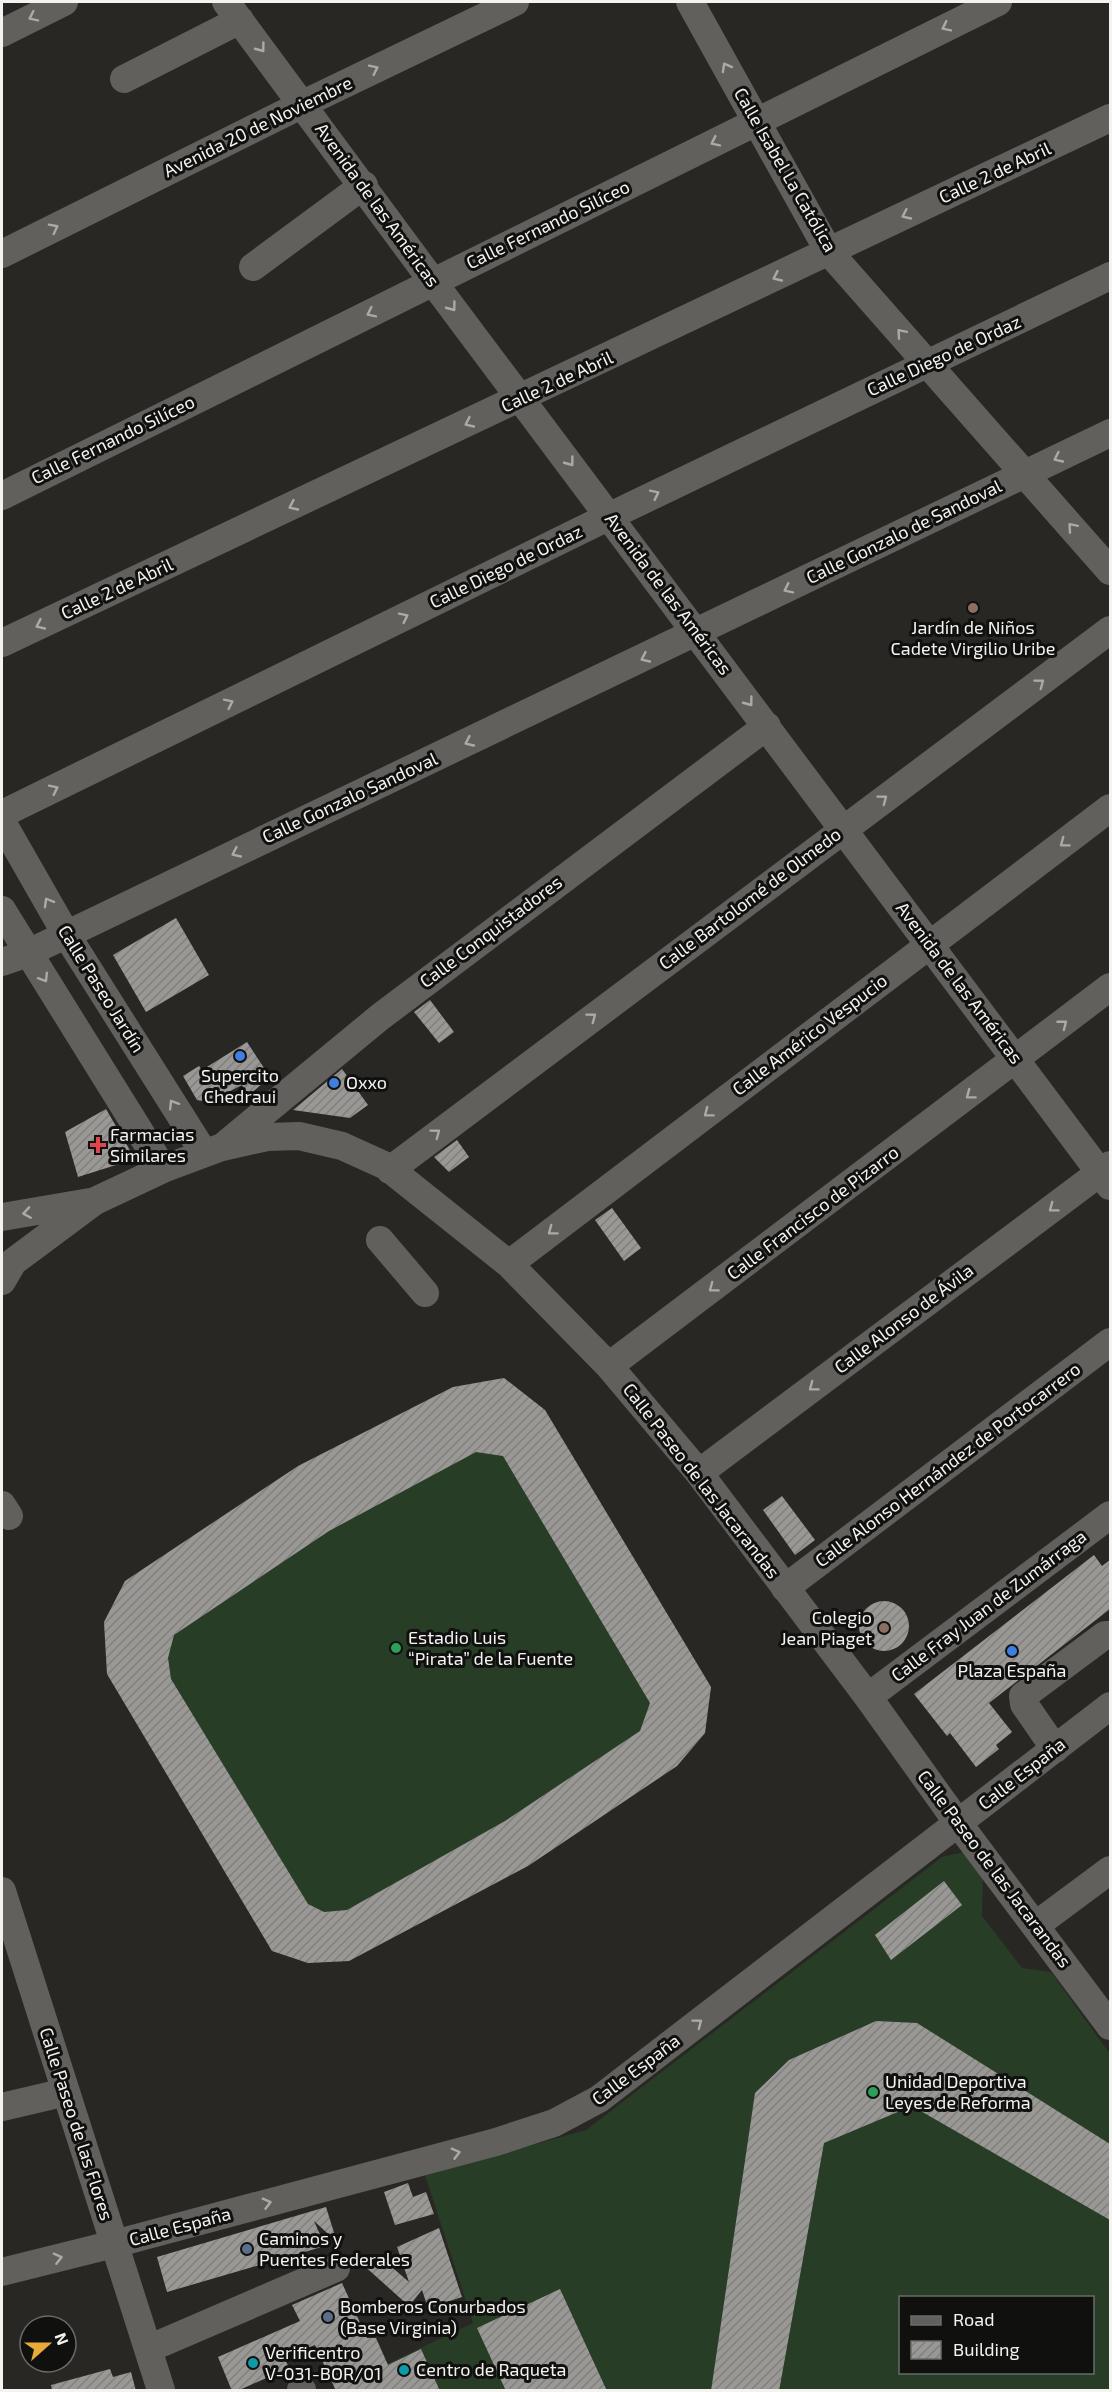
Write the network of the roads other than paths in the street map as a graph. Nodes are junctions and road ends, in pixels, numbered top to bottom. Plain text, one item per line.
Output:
1 (64, 2) edge
2 (515, 2) edge
3 (690, 2) edge
4 (998, 2) edge
5 (233, 11) edge
6 (2, 33) edge
7 (124, 79) dead end
8 (303, 104) junction
9 (1110, 118) edge
10 (756, 122) junction
11 (363, 185) junction
12 (829, 252) junction
13 (2, 254) edge
14 (254, 267) dead end
15 (1110, 276) edge
16 (433, 282) junction
17 (928, 363) junction
18 (522, 398) junction
19 (1110, 433) edge
20 (1025, 473) junction
21 (2, 496) edge
22 (610, 516) junction
23 (1110, 571) edge
24 (1110, 630) edge
25 (698, 633) junction
26 (2, 643) edge
27 (767, 726) junction
28 (1110, 808) edge
29 (2, 814) edge
30 (2, 822) edge
31 (844, 829) junction
32 (2, 910) edge
33 (66, 934) junction
34 (930, 944) junction
35 (28, 953) junction
36 (2, 962) edge
37 (1110, 987) edge
38 (1017, 1060) junction
39 (213, 1150) junction
40 (163, 1170) junction
41 (390, 1170) junction
42 (1107, 1174) edge
43 (95, 1202) junction
44 (2, 1217) edge
45 (380, 1240) dead end
46 (509, 1264) junction
47 (2, 1281) edge
48 (425, 1293) dead end
49 (1110, 1342) edge
50 (609, 1366) junction
51 (699, 1473) junction
52 (1110, 1515) edge
53 (785, 1588) junction
54 (1110, 1635) edge
55 (868, 1697) junction
56 (1110, 1706) edge
57 (1055, 1749) junction
58 (958, 1823) junction
59 (1110, 1870) edge
60 (2, 1891) edge
61 (1036, 1925) junction
62 (8, 1932) edge
63 (1110, 2026) edge
64 (66, 2092) junction
65 (2, 2107) edge
66 (114, 2244) junction
67 (336, 2268) dead end
68 (2, 2272) edge
69 (148, 2349) junction
70 (161, 2391) edge

1 -> 6 street
8 -> 2 street, Avenida 20 de Noviembre
10 -> 3 street, Calle Isabel La Católica
4 -> 10 street, Calle Fernando Silíceo
5 - 7 street
5 -> 8 street, Avenida de las Américas
8 - 11 street, Avenida de las Américas
13 -> 8 street, Avenida 20 de Noviembre
9 -> 12 street, Calle 2 de Abril
10 - 12 street, Calle Isabel La Católica
10 -> 16 street, Calle Fernando Silíceo
11 - 14 street
11 - 16 street, Avenida de las Américas
17 -> 12 street, Calle Isabel La Católica
12 -> 18 street, Calle 2 de Abril
15 - 17 street, Calle Diego de Ordaz
16 -> 18 street, Avenida de las Américas
16 -> 21 street, Calle Fernando Silíceo
17 - 20 street, Calle Isabel La Católica
22 -> 17 street, Calle Diego de Ordaz
18 -> 22 street, Avenida de las Américas
18 -> 26 street, Calle 2 de Abril
19 -> 20 street, Calle Gonzalo de Sandoval
23 -> 20 street, Calle Isabel La Católica
20 -> 25 street, Calle Gonzalo de Sandoval
22 - 25 street, Avenida de las Américas
29 -> 22 street, Calle Diego de Ordaz
31 -> 24 street, Calle Bartolomé de Olmedo
25 -> 27 street, Avenida de las Américas
25 -> 33 street, Calle Gonzalo Sandoval
27 - 31 street, Avenida de las Américas
27 - 39 street, Calle Conquistadores
28 -> 34 street, Calle Américo Vespucio
33 -> 30 street, Calle Paseo Jardín
31 - 34 street, Avenida de las Américas
41 -> 31 street, Calle Bartolomé de Olmedo
32 - 35 street
33 - 35 street, Calle Gonzalo Sandoval
39 -> 33 street, Calle Paseo Jardín
34 - 38 street, Avenida de las Américas
34 -> 46 street, Calle Américo Vespucio
35 - 36 street, Calle Gonzalo Sandoval
35 -> 40 street
38 -> 37 street, Calle Francisco de Pizarro
38 - 42 street, Avenida de las Américas
38 -> 50 street, Calle Francisco de Pizarro
39 - 40 street, Calle Paseo de las Jacarandas
39 - 41 street, Calle Paseo de las Jacarandas
40 - 43 street
41 - 46 street, Calle Paseo de las Jacarandas
42 -> 51 street, Calle Alonso de Ávila
43 -> 44 street
43 - 47 street
45 - 48 street
46 - 50 street, Calle Paseo de las Jacarandas
49 - 53 street, Calle Alonso Hernández de Portocarrero
50 - 51 street, Calle Paseo de las Jacarandas
51 - 53 street, Calle Paseo de las Jacarandas
52 - 55 street, Calle Fray Juan de Zumárraga
53 - 55 street, Calle Paseo de las Jacarandas
54 - 57 street
55 - 58 street, Calle Paseo de las Jacarandas
56 - 57 street, Calle España
57 - 58 street, Calle España
58 - 61 street, Calle Paseo de las Jacarandas
66 -> 58 street, Calle España
59 - 61 street
60 - 62 street, Calle Paseo de las Flores
61 - 63 street, Calle Paseo de las Jacarandas
62 - 64 street, Calle Paseo de las Flores
64 - 65 street
64 - 66 street, Calle Paseo de las Flores
68 -> 66 street, Calle España
66 - 69 street, Calle Paseo de las Flores
67 - 69 street
69 - 70 street, Calle Paseo de las Flores

